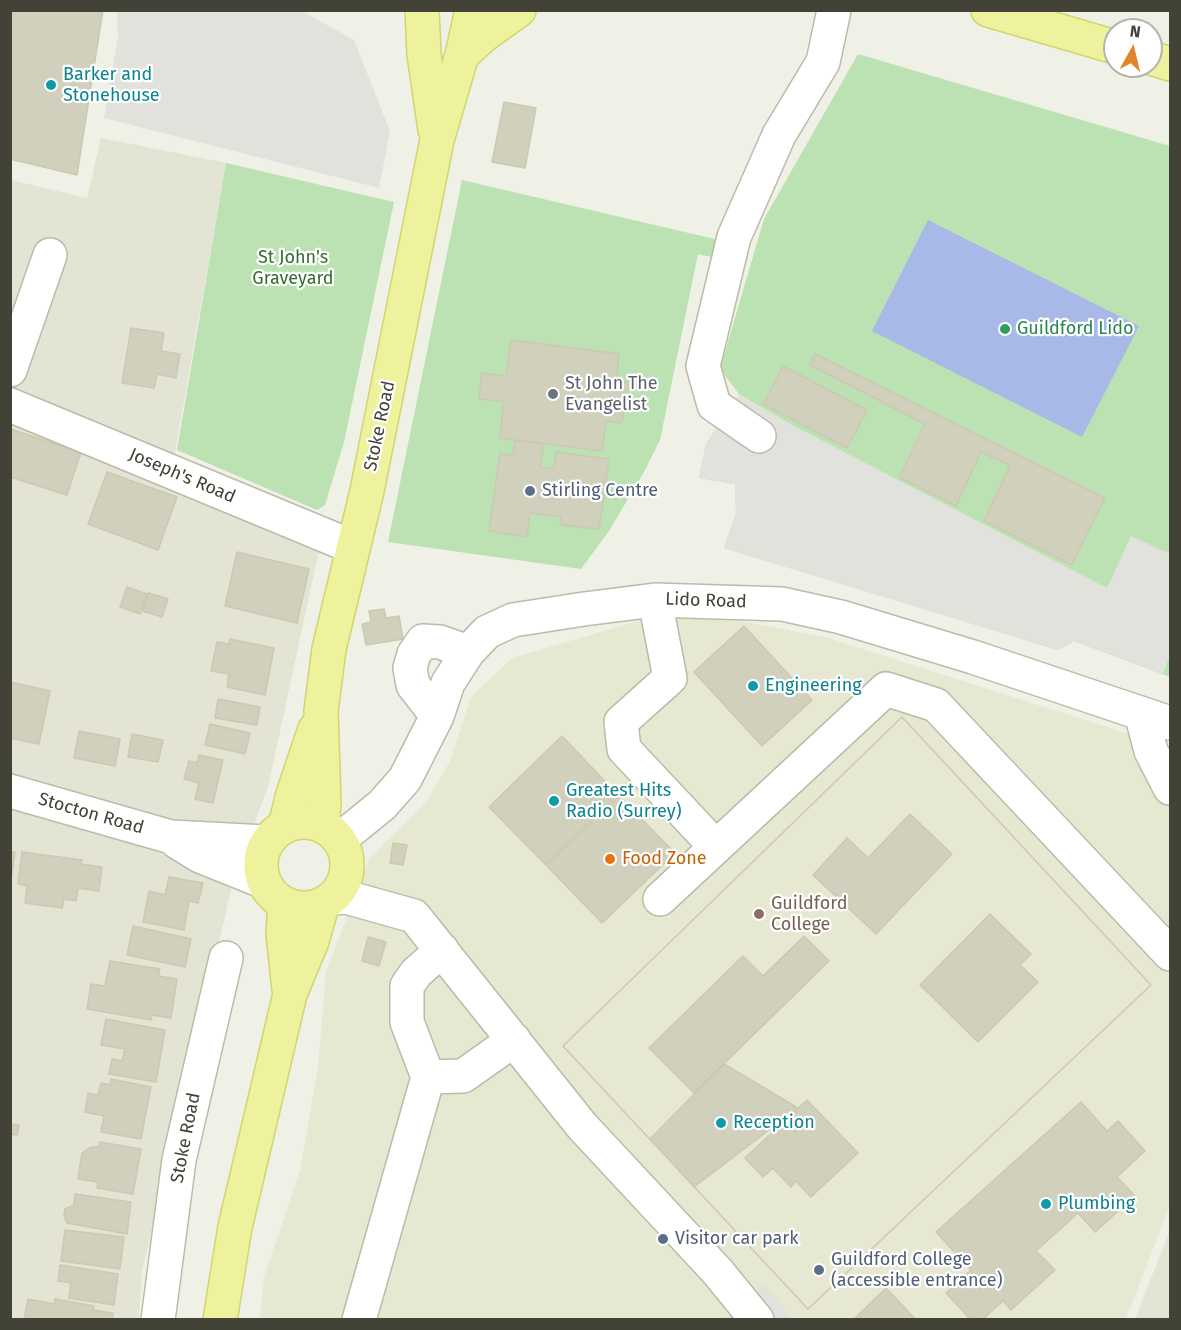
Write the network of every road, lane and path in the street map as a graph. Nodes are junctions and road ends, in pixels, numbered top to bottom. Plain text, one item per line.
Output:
1 (403, 10) edge
2 (422, 10) edge
3 (471, 10) edge
4 (519, 10) edge
5 (834, 10) edge
6 (988, 10) edge
7 (1103, 43) edge
8 (424, 54) junction
9 (462, 55) junction
10 (437, 140) junction
11 (50, 255) dead end
12 (10, 370) edge
13 (10, 405) edge
14 (759, 436) dead end
15 (353, 547) junction
16 (655, 600) junction
17 (468, 652) junction
18 (321, 711) junction
19 (437, 716) junction
20 (1156, 718) edge
21 (1170, 788) edge
22 (10, 791) edge
23 (330, 833) junction
24 (276, 834) junction
25 (171, 837) junction
26 (716, 847) junction
27 (262, 881) junction
28 (660, 899) dead end
29 (328, 902) junction
30 (285, 904) junction
31 (442, 950) junction
32 (1170, 954) edge
33 (226, 958) dead end
34 (290, 994) junction
35 (514, 1040) junction
36 (428, 1077) junction
37 (158, 1320) edge
38 (220, 1320) edge
39 (359, 1320) edge
40 (757, 1320) edge

1 - 8 main road
2 - 8 main road, Stoke Road
3 - 9 main road, Stoke Road
4 - 9 main road
5 - 14 street
6 - 7 main road
8 - 10 main road, Stoke Road
9 - 10 main road, Stoke Road
10 - 15 main road, Stoke Road
11 - 12 street
13 - 15 street, Joseph's Road
15 - 18 main road, Stoke Road
16 - 17 street, Lido Road
16 - 20 street, Lido Road
16 - 26 street
17 - 19 street, Lido Road
17 - 19 street
18 - 23 main road, Stoke Road
18 - 24 main road, Stoke Road
19 - 23 street, Lido Road
20 - 21 street
22 - 25 street, Stocton Road
23 - 24 main road
23 - 29 main road, Stoke Road
24 - 25 street, Stocton Road
24 - 27 main road, Stoke Road
25 - 27 street, Stocton Road
26 - 28 street
26 - 32 street
27 - 30 main road
29 - 30 main road
29 - 31 street
29 - 34 main road, Stoke Road
30 - 34 main road, Stoke Road
31 - 35 street
31 - 36 street
33 - 37 street, Stoke Road
34 - 38 main road, Stoke Road
35 - 36 street
35 - 40 street
36 - 39 street

